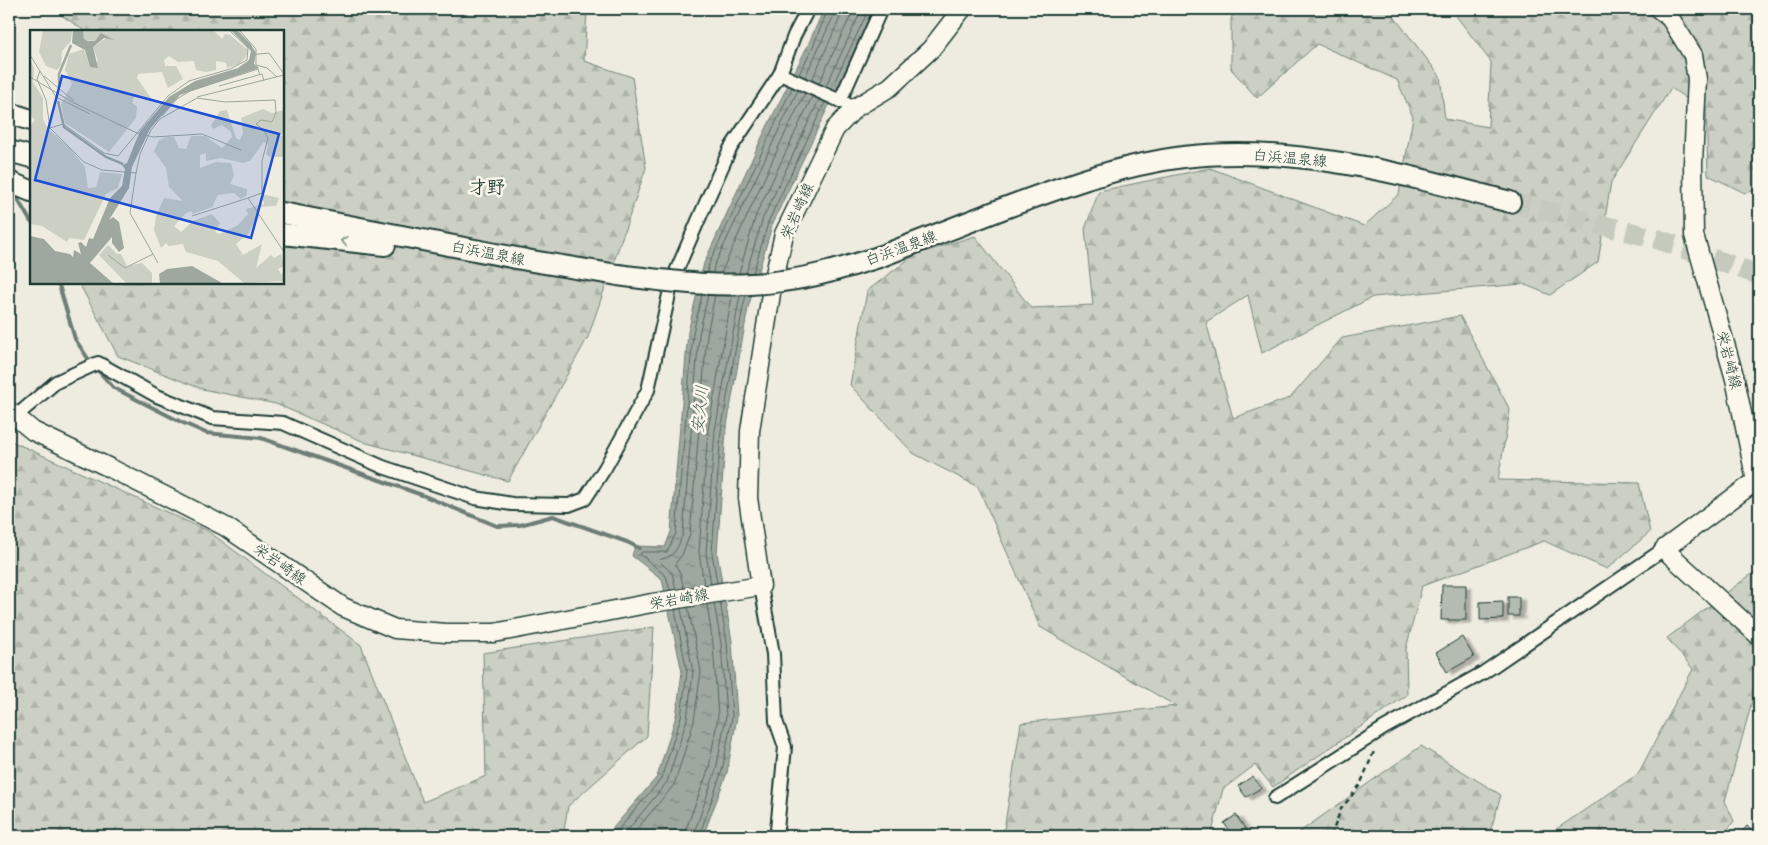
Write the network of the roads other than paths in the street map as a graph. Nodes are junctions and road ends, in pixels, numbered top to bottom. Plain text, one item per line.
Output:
1 (808, 9) edge
2 (881, 9) edge
3 (962, 9) edge
4 (1659, 9) edge
5 (783, 76) junction
6 (848, 105) junction
7 (9, 113) edge
8 (30, 120) edge
9 (9, 151) edge
10 (30, 157) edge
11 (9, 182) edge
12 (30, 191) edge
13 (1510, 202) tunnel mouth
14 (284, 207) edge
15 (284, 213) edge
16 (284, 234) edge
17 (426, 241) junction
18 (532, 261) junction
19 (12, 414) edge
20 (1664, 549) junction
21 (761, 586) junction
22 (1759, 636) edge
23 (1275, 798) dead end
24 (778, 836) edge

1 - 5 street
2 - 6 street
3 - 6 main road, 栄岩崎線
4 - 20 main road, 栄岩崎線
5 - 6 street
5 - 19 street
6 - 21 main road, 栄岩崎線
7 - 8 main road
9 - 10 main road
11 - 12 main road
13 - 18 main road, 白浜温泉線, bridge
14 - 17 main road
15 - 17 main road, 白浜温泉線
18 -> 16 main road
17 - 18 main road, 白浜温泉線
19 - 21 main road, 栄岩崎線
20 - 22 main road
20 - 23 street
21 - 24 street

